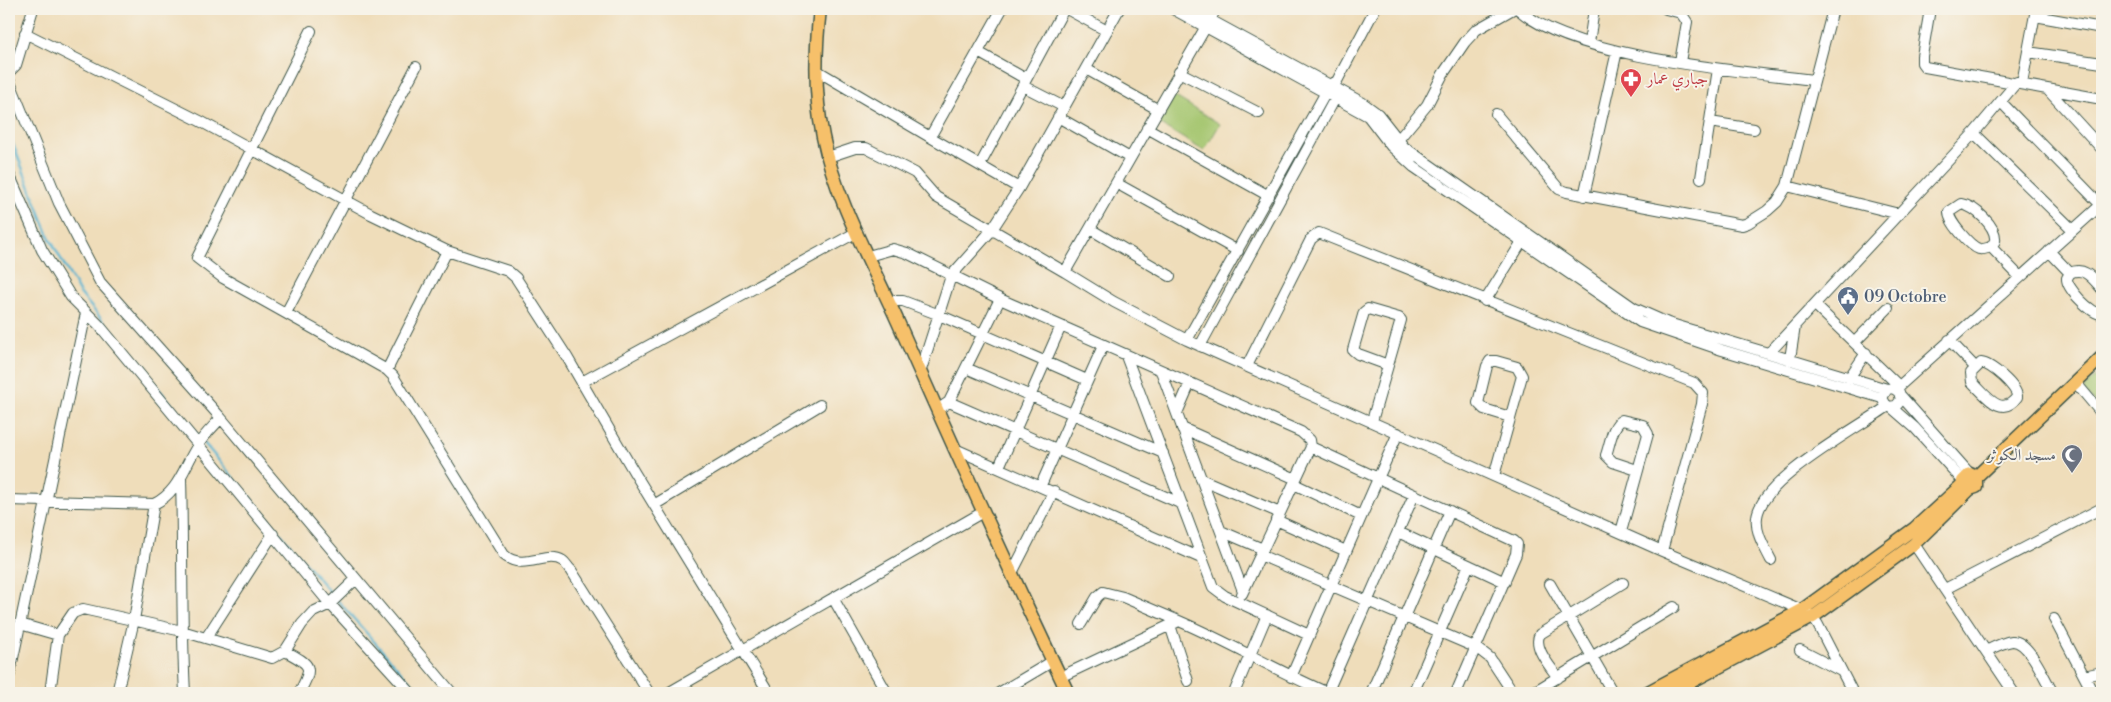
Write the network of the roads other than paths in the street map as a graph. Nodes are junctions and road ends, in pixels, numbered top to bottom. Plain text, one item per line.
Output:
1 (33, 9) edge
2 (820, 9) edge
3 (1002, 9) edge
4 (1065, 9) edge
5 (1119, 9) edge
6 (1173, 9) edge
7 (1190, 9) edge
8 (1216, 9) edge
9 (1375, 9) edge
10 (1513, 9) edge
11 (1518, 9) edge
12 (1594, 9) edge
13 (1666, 9) edge
14 (1833, 9) edge
15 (1930, 9) edge
16 (2036, 12) edge
17 (1207, 23) junction
18 (2102, 28) edge
19 (311, 31) dead end
20 (1107, 31) junction
21 (25, 33) junction
22 (1589, 43) junction
23 (1617, 51) junction
24 (978, 52) junction
25 (2028, 52) junction
26 (1680, 62) junction
27 (2102, 63) edge
28 (416, 67) dead end
29 (1718, 68) junction
30 (1086, 69) junction
31 (816, 70) junction
32 (9, 72) edge
33 (1179, 72) junction
34 (9, 80) edge
35 (1814, 80) junction
36 (1024, 83) junction
37 (2020, 83) junction
38 (2047, 89) junction
39 (1333, 90) junction
40 (2102, 99) edge
41 (2001, 102) junction
42 (1064, 107) junction
43 (1157, 108) junction
44 (1258, 114) dead end
45 (1496, 114) dead end
46 (1058, 117) junction
47 (1710, 122) junction
48 (1147, 128) junction
49 (1754, 129) dead end
50 (1974, 133) junction
51 (930, 137) junction
52 (1398, 140) junction
53 (251, 149) junction
54 (2102, 149) edge
55 (828, 156) junction
56 (1130, 158) junction
57 (980, 165) junction
58 (9, 174) edge
59 (1700, 178) dead end
60 (1116, 183) junction
61 (1786, 186) junction
62 (1018, 188) junction
63 (1269, 196) junction
64 (1584, 196) junction
65 (347, 201) junction
66 (2102, 204) edge
67 (1899, 214) junction
68 (1090, 229) junction
69 (2073, 230) junction
70 (991, 231) junction
71 (857, 232) junction
72 (1523, 240) junction
73 (1991, 247) junction
74 (447, 251) junction
75 (1238, 251) junction
76 (2049, 251) junction
77 (868, 256) junction
78 (1065, 272) junction
79 (2070, 272) junction
80 (951, 276) junction
81 (1170, 276) dead end
82 (2020, 277) junction
83 (2102, 289) edge
84 (1000, 299) junction
85 (888, 301) junction
86 (1485, 301) junction
87 (1815, 305) junction
88 (1888, 308) dead end
89 (86, 313) junction
90 (286, 313) junction
91 (937, 314) junction
92 (2102, 314) edge
93 (1061, 326) junction
94 (1795, 326) junction
95 (982, 334) junction
96 (1187, 340) junction
97 (1949, 340) junction
98 (1855, 342) junction
99 (1103, 346) junction
100 (1200, 346) junction
101 (1769, 353) junction
102 (1866, 353) junction
103 (1126, 356) junction
104 (2102, 357) edge
105 (1790, 359) junction
106 (1045, 362) junction
107 (1388, 365) junction
108 (1248, 366) junction
109 (1975, 367) junction
110 (966, 368) junction
111 (386, 370) junction
112 (1161, 371) junction
113 (920, 373) junction
114 (1849, 378) junction
115 (1087, 380) junction
116 (582, 382) junction
117 (1190, 383) junction
118 (2076, 383) junction
119 (1892, 396) junction
120 (1030, 397) junction
121 (949, 402) junction
122 (820, 405) dead end
123 (937, 410) junction
124 (1177, 413) junction
125 (2102, 414) edge
126 (1073, 415) junction
127 (1510, 417) junction
128 (221, 418) junction
129 (1372, 421) junction
130 (1182, 428) junction
131 (1015, 431) junction
132 (1398, 433) junction
133 (198, 446) junction
134 (1311, 447) junction
135 (953, 448) junction
136 (1057, 449) junction
137 (1162, 453) junction
138 (999, 467) junction
139 (1637, 470) junction
140 (1494, 476) junction
141 (181, 478) junction
142 (1201, 479) junction
143 (1378, 479) junction
144 (1295, 481) junction
145 (1968, 481) junction
146 (1041, 485) junction
147 (1054, 491) junction
148 (1414, 495) junction
149 (9, 500) edge
150 (46, 501) junction
151 (154, 504) junction
152 (1182, 504) junction
153 (654, 505) junction
154 (2102, 508) edge
155 (1450, 511) junction
156 (983, 512) junction
157 (1362, 516) junction
158 (1278, 517) junction
159 (1221, 531) junction
160 (1398, 532) junction
161 (1620, 532) junction
162 (273, 534) junction
163 (1914, 544) junction
164 (1434, 548) junction
165 (1346, 551) junction
166 (1662, 551) junction
167 (1262, 552) junction
168 (1203, 559) junction
169 (1771, 560) dead end
170 (1469, 565) junction
171 (1012, 573) junction
172 (355, 580) junction
173 (1505, 582) junction
174 (1623, 583) dead end
175 (1331, 584) junction
176 (1550, 584) dead end
177 (1945, 589) junction
178 (1243, 591) junction
179 (834, 598) junction
180 (1367, 599) junction
181 (1238, 602) junction
182 (330, 604) junction
183 (1674, 608) dead end
184 (1802, 610) junction
185 (1267, 615) junction
186 (1404, 616) junction
187 (1568, 616) junction
188 (1813, 617) junction
189 (2054, 619) dead end
190 (134, 620) junction
191 (1174, 623) junction
192 (20, 624) junction
193 (1081, 624) dead end
194 (182, 631) junction
195 (1439, 632) junction
196 (58, 635) junction
197 (1309, 635) junction
198 (206, 638) junction
199 (1477, 648) junction
200 (743, 650) junction
201 (1800, 650) dead end
202 (1986, 650) junction
203 (285, 651) junction
204 (1250, 654) junction
205 (1592, 657) junction
206 (1053, 661) junction
207 (1842, 671) junction
208 (2102, 672) edge
209 (1291, 676) junction
210 (2084, 676) junction
211 (9, 677) edge
212 (1060, 677) junction
213 (1558, 678) junction
214 (1188, 681) dead end
215 (1678, 691) edge
216 (50, 693) edge
217 (117, 693) edge
218 (185, 693) edge
219 (299, 693) edge
220 (411, 693) edge
221 (452, 693) edge
222 (649, 693) edge
223 (668, 693) edge
224 (769, 693) edge
225 (887, 693) edge
226 (999, 693) edge
227 (1068, 693) edge
228 (1234, 693) edge
229 (1328, 693) edge
230 (1371, 693) edge
231 (1413, 693) edge
232 (1456, 693) edge
233 (1513, 693) edge
234 (1532, 693) edge
235 (1613, 693) edge
236 (1646, 693) edge
237 (1853, 693) edge
238 (2014, 693) edge
239 (2053, 693) edge
240 (2093, 693) edge

1 - 21 street
2 - 31 main road
3 - 24 street
4 - 20 street
4 - 36 street
5 - 20 street
6 - 17 street
7 - 17 street
8 - 17 street
9 - 39 street
10 - 52 street
11 - 22 street
12 - 22 street
13 - 26 street
14 - 35 street
15 - 37 street
16 - 18 street
16 - 25 street
17 - 33 street
17 - 39 street
19 - 53 street
20 - 30 street
21 - 32 street
21 - 53 street
22 - 23 street
23 - 26 street
23 - 64 street
24 - 36 street
24 - 51 street
25 - 27 street
25 - 37 street
26 - 29 street
28 - 65 street
29 - 35 street
29 - 47 street
30 - 42 street
30 - 43 street
31 - 51 street
31 - 55 main road
33 - 43 street
33 - 44 street
34 - 128 street
35 - 61 street
36 - 42 street
36 - 57 street
37 - 38 street
37 - 41 street
38 - 40 street
38 - 54 street
39 - 52 street
39 - 63 street
39 - 72 street
39 - 100 street
41 - 50 street
41 - 66 street
42 - 46 street
43 - 48 street
45 - 64 street
46 - 56 street
46 - 62 street
47 - 49 street
47 - 59 street
48 - 56 street
48 - 63 street
50 - 67 street
50 - 69 street
51 - 57 street
52 - 101 street
53 - 65 street
53 - 90 street
55 - 70 street
55 - 71 main road
56 - 60 street
57 - 62 street
58 - 89 street
60 - 68 street
60 - 75 street
61 - 64 street
61 - 67 street
62 - 70 street
63 - 75 street
65 - 74 street
65 - 90 street
66 - 69 street
67 - 87 street
68 - 78 street
68 - 81 street
69 - 76 street
70 - 78 street
70 - 80 street
71 - 77 main road
71 - 116 street
72 - 86 street
72 - 119 street
73 - 73 street
73 - 82 street
74 - 111 street
74 - 116 street
75 - 96 street
76 - 79 street
76 - 82 street
77 - 80 street
77 - 85 main road
78 - 96 street
79 - 83 street
79 - 92 street
80 - 84 street
80 - 91 street
82 - 97 street
84 - 93 street
84 - 95 street
85 - 91 street
85 - 113 main road
86 - 108 street
86 - 166 street
87 - 94 street
87 - 98 street
88 - 98 street
89 - 133 street
89 - 150 street
90 - 111 street
91 - 95 street
91 - 113 street
93 - 99 street
93 - 106 street
94 - 101 street
94 - 105 street
95 - 106 street
95 - 110 street
96 - 100 street
97 - 109 street
97 - 119 street
98 - 102 street
99 - 103 street
99 - 115 street
100 - 108 street
101 - 105 street
102 - 114 street
102 - 119 street
103 - 112 street
103 - 137 street
104 - 118 main road
105 - 114 street
106 - 115 street
106 - 120 street
107 - 107 street
107 - 129 street
108 - 129 street
109 - 109 street
110 - 120 street
110 - 121 street
111 - 222 street
112 - 117 street
112 - 124 street
113 - 123 main road
114 - 119 street
115 - 126 street
116 - 153 street
117 - 124 street
117 - 134 street
118 - 125 street
118 - 145 main road
119 - 145 street
119 - 145 street
119 - 169 street
120 - 126 street
120 - 131 street
121 - 123 street
121 - 131 street
122 - 153 street
123 - 135 main road
124 - 130 street
126 - 136 street
126 - 137 street
127 - 127 street
127 - 140 street
128 - 133 street
128 - 172 street
129 - 132 street
130 - 142 street
130 - 144 street
131 - 136 street
131 - 138 street
132 - 140 street
132 - 143 street
133 - 141 street
133 - 162 street
134 - 143 street
134 - 144 street
135 - 138 street
135 - 156 main road
136 - 146 street
136 - 152 street
137 - 152 street
138 - 146 street
139 - 139 street
139 - 161 street
140 - 161 street
141 - 151 street
141 - 194 street
142 - 158 street
142 - 159 street
143 - 148 street
143 - 157 street
144 - 157 street
144 - 158 street
145 - 163 main road
145 - 184 main road
146 - 147 street
147 - 168 street
147 - 171 street
148 - 155 street
148 - 160 street
149 - 150 street
150 - 151 street
150 - 192 street
151 - 190 street
152 - 168 street
153 - 200 street
154 - 177 street
155 - 164 street
155 - 173 street
156 - 171 main road
156 - 179 street
157 - 165 street
158 - 165 street
158 - 167 street
159 - 167 street
159 - 178 street
160 - 164 street
160 - 180 street
161 - 166 street
162 - 182 street
162 - 198 street
163 - 177 street
163 - 188 main road
164 - 170 street
164 - 186 street
165 - 175 street
166 - 184 street
167 - 175 street
167 - 178 street
168 - 181 street
170 - 173 street
170 - 195 street
171 - 206 main road
172 - 182 street
172 - 221 street
173 - 199 street
174 - 187 street
175 - 180 street
175 - 197 street
176 - 187 street
177 - 202 street
178 - 181 street
179 - 200 street
179 - 225 street
180 - 186 street
180 - 229 street
181 - 185 street
182 - 203 street
182 - 220 street
183 - 205 street
184 - 188 street
184 - 236 main road
185 - 197 street
185 - 204 street
186 - 195 street
186 - 230 street
187 - 205 street
187 - 213 street
188 - 207 street
188 - 215 main road
189 - 210 street
190 - 194 street
190 - 196 street
190 - 217 street
191 - 193 street
191 - 204 street
191 - 212 street
191 - 214 street
192 - 196 street
192 - 211 street
194 - 198 street
194 - 218 street
195 - 199 street
195 - 231 street
196 - 216 street
197 - 209 street
198 - 203 street
199 - 232 street
199 - 233 street
200 - 223 street
200 - 224 street
201 - 207 street
202 - 238 street
202 - 239 street
203 - 219 street
204 - 209 street
204 - 228 street
205 - 213 street
205 - 235 street
206 - 212 main road
206 - 226 street
207 - 237 street
208 - 210 street
209 - 229 street
210 - 240 street
212 - 227 main road
213 - 234 street

